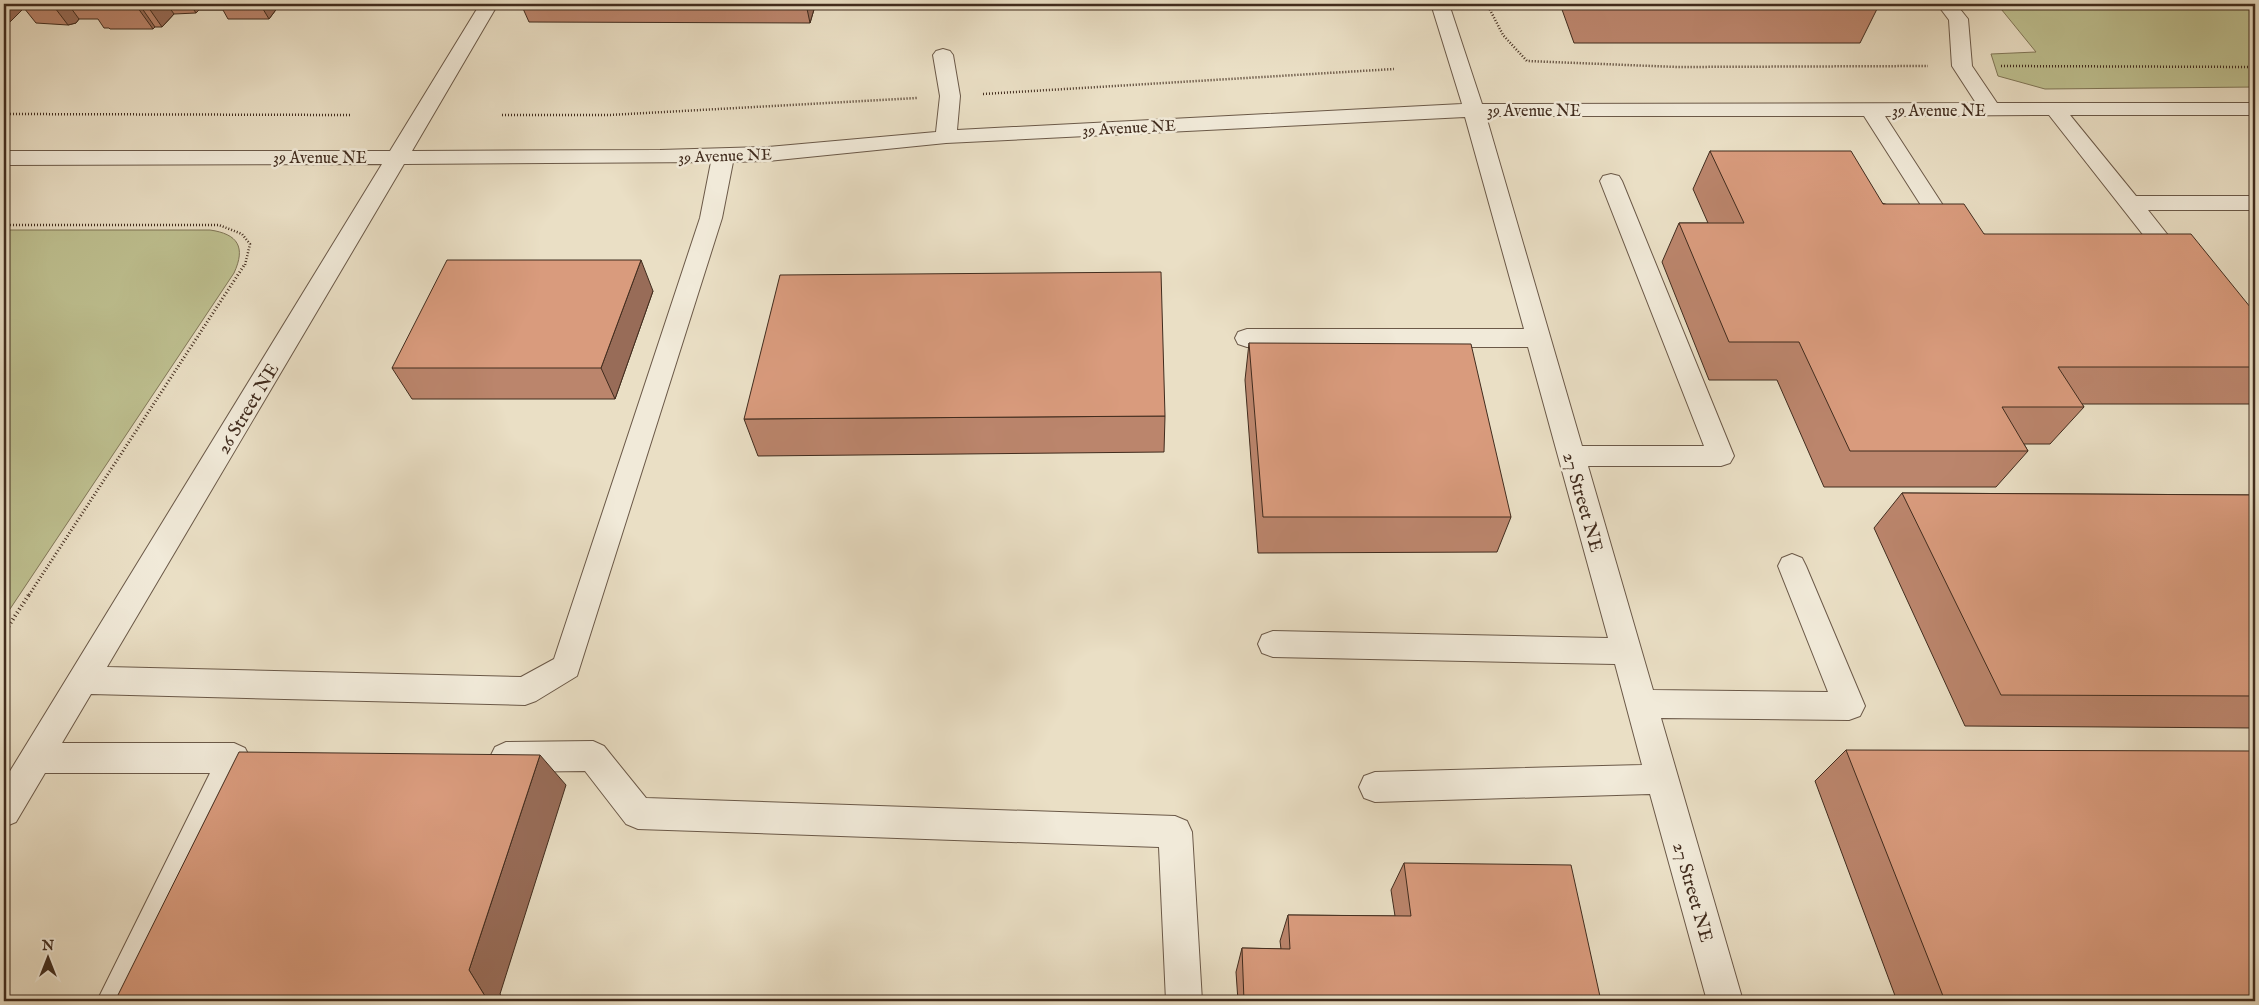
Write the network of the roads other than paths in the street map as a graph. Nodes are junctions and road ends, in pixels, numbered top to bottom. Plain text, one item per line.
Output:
1 (489, 4) edge
2 (1440, 4) edge
3 (1946, 4) edge
4 (943, 55) dead end
5 (2255, 109) edge
6 (1474, 110) junction
7 (1871, 110) junction
8 (1990, 110) junction
9 (2055, 110) junction
10 (946, 137) junction
11 (723, 155) junction
12 (398, 157) junction
13 (4, 158) edge
14 (1611, 182) dead end
15 (2255, 202) edge
16 (2130, 203) junction
17 (1948, 230) edge
18 (2189, 277) edge
19 (1247, 338) dead end
20 (1539, 338) junction
21 (1572, 456) junction
22 (1792, 566) dead end
23 (1273, 644) dead end
24 (1626, 651) junction
25 (83, 680) junction
26 (1641, 704) junction
27 (474, 757) edge
28 (36, 758) junction
29 (1662, 779) junction
30 (1375, 787) dead end
31 (4, 811) edge
32 (115, 1001) edge
33 (1184, 1001) edge
34 (1725, 1001) edge

1 - 12 street, 26 Street NE
2 - 6 street, 27 Street NE
3 - 8 street
4 - 10 street
5 - 9 street, 39 Avenue NE
6 - 7 street, 39 Avenue NE
6 - 10 street, 39 Avenue NE
6 - 20 street, 27 Street NE
7 - 8 street, 39 Avenue NE
7 - 17 street
8 - 9 street, 39 Avenue NE
9 - 16 street
10 - 11 street, 39 Avenue NE
11 - 12 street, 39 Avenue NE
11 - 25 street
12 - 13 street, 39 Avenue NE
12 - 25 street, 26 Street NE
14 - 21 street
15 - 16 street
16 - 18 street
19 - 20 street
20 - 21 street, 27 Street NE
21 - 24 street, 27 Street NE
22 - 26 street
23 - 24 street
24 - 26 street, 27 Street NE
25 - 28 street, 26 Street NE
26 - 29 street, 27 Street NE
27 - 33 street
28 - 31 street, 26 Street NE
28 - 32 street
29 - 30 street
29 - 34 street, 27 Street NE

